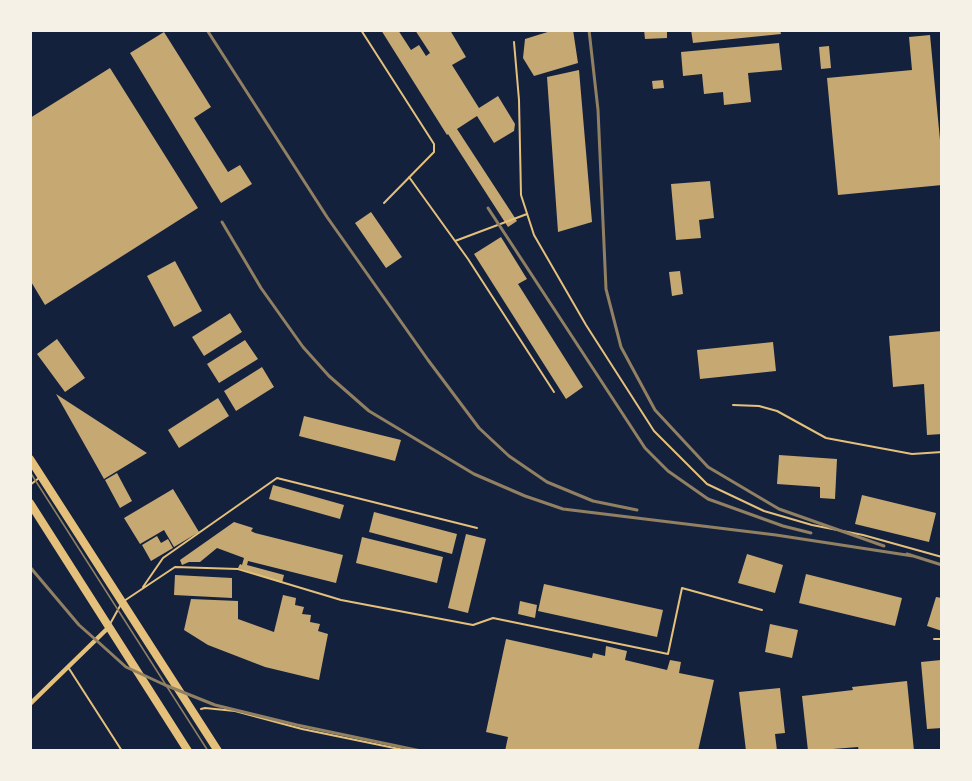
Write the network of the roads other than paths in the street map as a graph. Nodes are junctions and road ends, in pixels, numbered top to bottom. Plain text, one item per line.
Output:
1 (361, 30) edge
2 (514, 42) dead end
3 (409, 177) junction
4 (384, 203) dead end
5 (527, 214) junction
6 (455, 241) junction
7 (554, 392) dead end
8 (733, 405) dead end
9 (942, 452) edge
10 (30, 459) edge
11 (41, 476) junction
12 (30, 485) edge
13 (30, 503) edge
14 (477, 528) dead end
15 (942, 557) edge
16 (141, 590) junction
17 (122, 603) junction
18 (762, 610) dead end
19 (109, 627) junction
20 (934, 639) dead end
21 (942, 639) edge
22 (68, 667) junction
23 (30, 704) edge
24 (122, 751) edge
25 (188, 751) edge
26 (218, 751) edge

1 - 3 lane
2 - 5 lane
3 - 4 lane
3 - 6 lane
5 - 6 lane
5 - 15 lane
6 - 7 lane
8 - 9 lane
10 - 11 main road
11 - 12 lane
11 - 17 main road
13 - 19 main road
14 - 16 lane
16 - 17 lane
16 - 18 lane
17 - 19 lane
17 - 26 main road
19 - 22 street
19 - 25 main road
20 - 21 lane
22 - 23 street
22 - 24 lane

